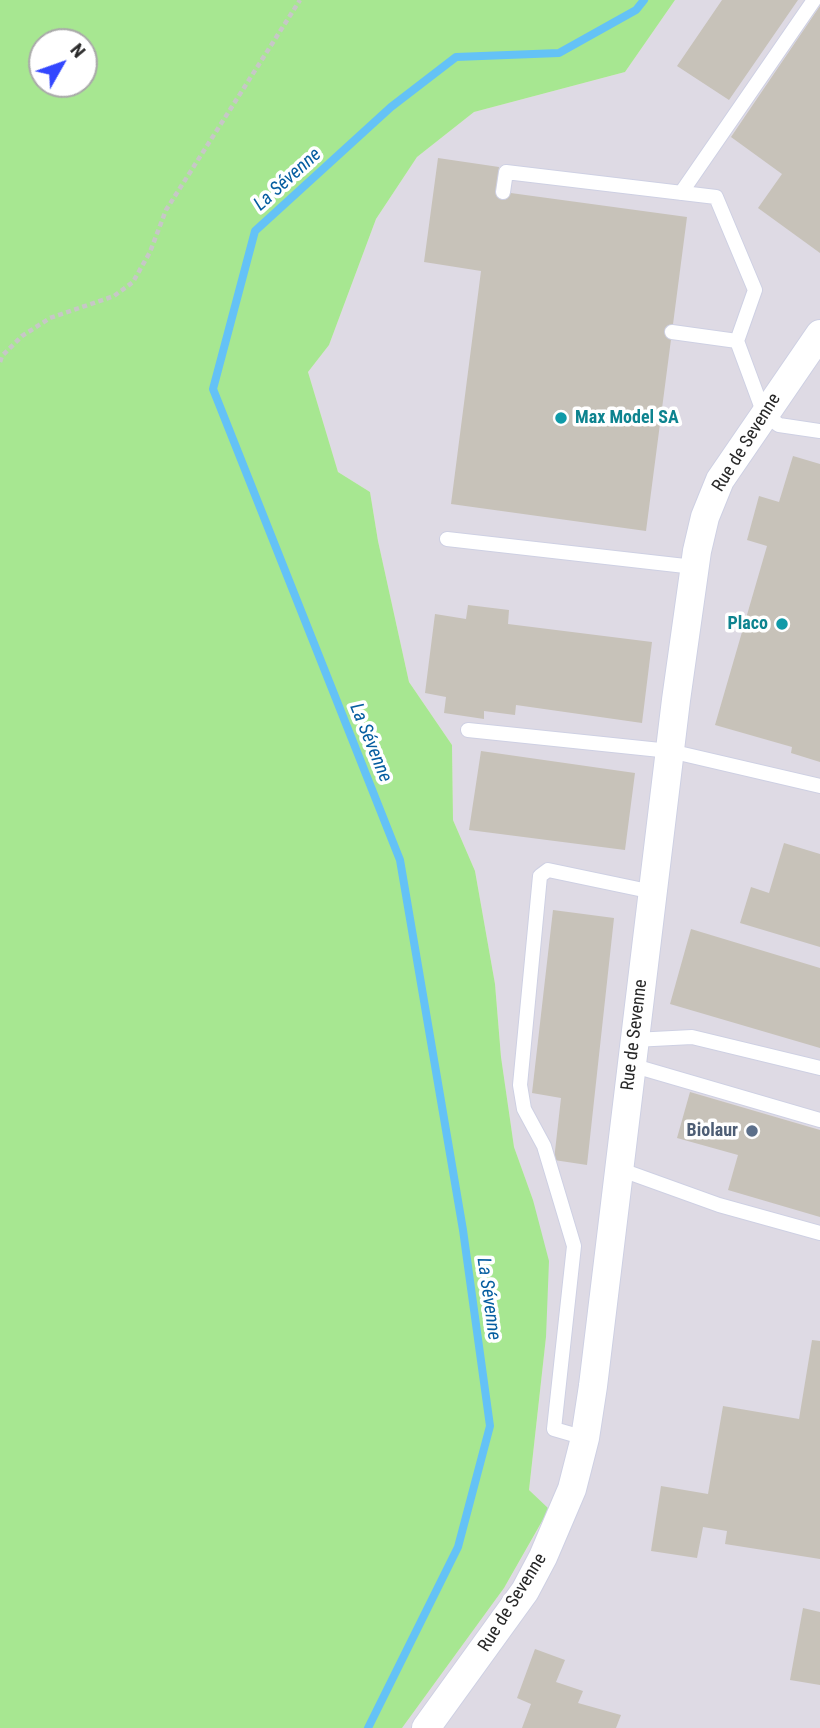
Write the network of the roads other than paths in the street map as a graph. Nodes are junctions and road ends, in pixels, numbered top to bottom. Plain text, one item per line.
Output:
1 (814, 0) edge
2 (503, 192) dead end
3 (681, 192) junction
4 (671, 332) dead end
5 (820, 334) edge
6 (737, 341) junction
7 (764, 414) junction
8 (820, 431) edge
9 (447, 539) dead end
10 (694, 567) junction
11 (468, 730) dead end
12 (670, 751) junction
13 (820, 786) edge
14 (653, 892) junction
15 (633, 1052) junction
16 (820, 1068) edge
17 (820, 1120) edge
18 (619, 1169) junction
19 (820, 1233) edge
20 (585, 1438) junction
21 (426, 1728) edge

1 - 3 lane
2 - 3 lane
3 - 6 lane
4 - 6 lane
5 - 7 street, Rue de Sevenne
6 - 7 lane
7 - 8 lane
7 - 10 street, Rue de Sevenne
9 - 10 lane
10 - 12 street, Rue de Sevenne
11 - 12 lane
12 - 13 lane
12 - 14 street, Rue de Sevenne
14 - 15 street, Rue de Sevenne
14 - 20 lane
15 - 16 lane
15 - 17 lane
15 - 18 street, Rue de Sevenne
18 - 19 lane
18 - 20 street, Rue de Sevenne
20 - 21 street, Rue de Sevenne

